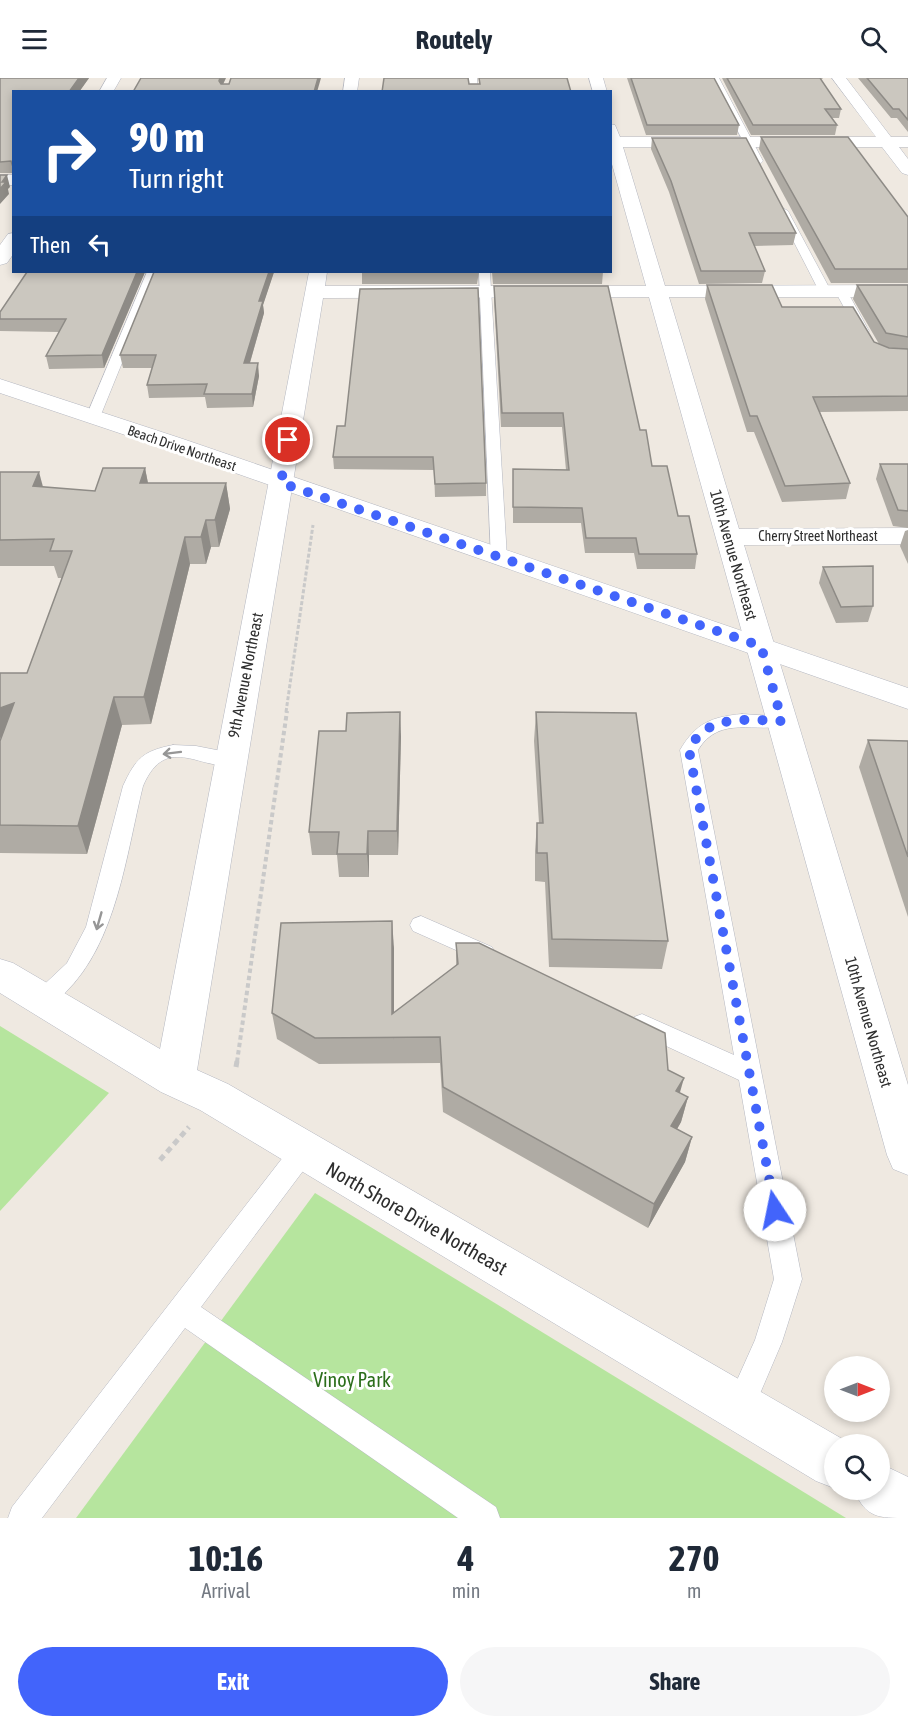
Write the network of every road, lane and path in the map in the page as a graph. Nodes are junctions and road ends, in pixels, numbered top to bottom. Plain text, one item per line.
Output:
1 (715, 78) edge
2 (839, 78) edge
3 (612, 138) edge
4 (748, 142) junction
5 (887, 142) junction
6 (908, 142) edge
7 (908, 170) edge
8 (764, 174) edge
9 (775, 195) edge
10 (12, 240) edge
11 (0, 259) edge
12 (153, 273) edge
13 (484, 273) edge
14 (316, 282) edge
15 (833, 291) junction
16 (908, 291) edge
17 (485, 292) junction
18 (658, 292) junction
19 (869, 342) edge
20 (0, 386) edge
21 (93, 417) junction
22 (281, 483) junction
23 (313, 525) dead end
24 (908, 536) edge
25 (729, 537) junction
26 (499, 558) junction
27 (761, 646) junction
28 (908, 699) edge
29 (782, 721) junction
30 (230, 759) junction
31 (421, 925) dead end
32 (508, 964) edge
33 (0, 974) edge
34 (44, 1000) junction
35 (618, 1014) edge
36 (749, 1073) junction
37 (176, 1079) junction
38 (214, 1096) junction
39 (303, 1151) junction
40 (908, 1155) edge
41 (160, 1161) dead end
42 (182, 1310) junction
43 (740, 1407) junction
44 (824, 1456) edge
45 (890, 1495) edge
46 (908, 1506) edge
47 (23, 1518) edge
48 (485, 1518) edge

1 - 4 lane
2 - 5 street
3 - 4 street
3 - 18 street, 10th Avenue Northeast
4 - 5 street
4 - 8 lane
5 - 6 street
5 - 7 street
9 - 15 lane
10 - 11 street
12 - 21 lane
13 - 17 lane
14 - 17 street
14 - 22 street, 9th Avenue Northeast
15 - 16 street
15 - 18 street
15 - 19 lane
17 - 18 street
17 - 26 lane
18 - 25 street, 10th Avenue Northeast
20 - 21 street, Beach Drive Northeast
21 - 22 street, Beach Drive Northeast
22 - 26 street, Beach Drive Northeast
22 - 30 street, 9th Avenue Northeast
23 - 38 path
24 - 25 street, Cherry Street Northeast
25 - 27 street, 10th Avenue Northeast
26 - 27 street, Beach Drive Northeast
27 - 28 street, Beach Drive Northeast
27 - 29 street, 10th Avenue Northeast
29 - 36 lane
29 - 40 street, 10th Avenue Northeast
30 -> 34 lane
30 - 37 street, 9th Avenue Northeast
31 - 32 lane
33 - 34 street, North Shore Drive Northeast
34 - 37 street, North Shore Drive Northeast
35 - 36 lane
36 - 43 lane
37 - 38 street, North Shore Drive Northeast
38 - 39 street, North Shore Drive Northeast
38 - 41 path
39 - 42 lane
39 - 43 street, North Shore Drive Northeast
42 - 47 lane
42 - 48 lane
43 - 44 street, North Shore Drive Northeast
45 - 46 street

